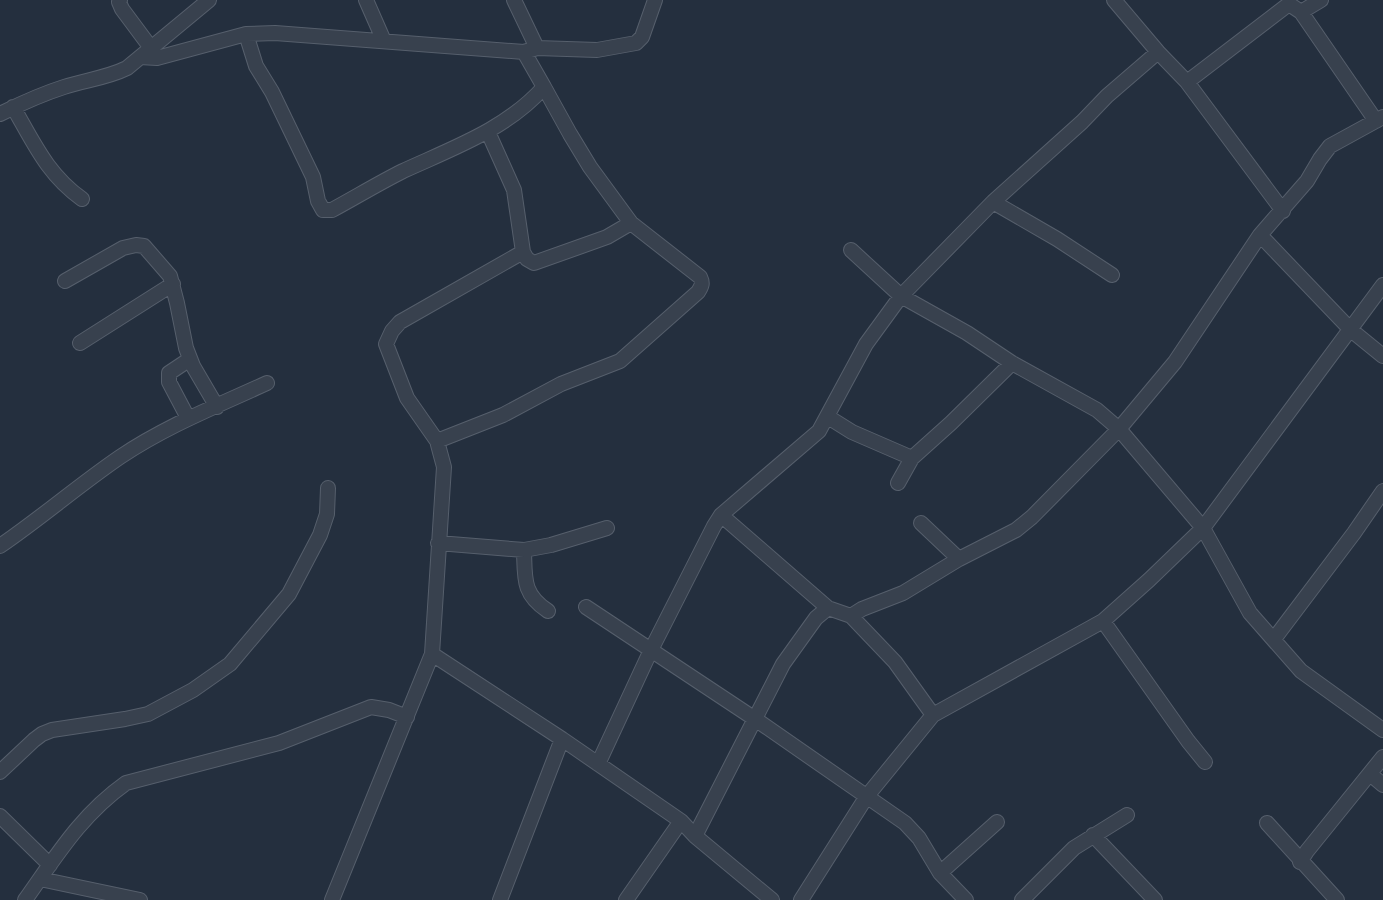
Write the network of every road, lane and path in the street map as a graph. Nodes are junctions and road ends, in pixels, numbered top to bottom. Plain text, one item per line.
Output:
1 (120, 0) edge
2 (209, 0) edge
3 (366, 0) edge
4 (514, 0) edge
5 (655, 0) edge
6 (1114, 0) edge
7 (1321, 0) edge
8 (1287, 2) edge
9 (1301, 12) junction
10 (246, 34) junction
11 (384, 41) junction
12 (530, 50) junction
13 (146, 52) junction
14 (1158, 52) junction
15 (1187, 82) junction
16 (544, 87) junction
17 (14, 107) junction
18 (0, 114) edge
19 (1379, 119) edge
20 (488, 132) junction
21 (82, 199) dead end
22 (993, 202) junction
23 (1283, 211) junction
24 (631, 223) junction
25 (1260, 235) junction
26 (851, 250) dead end
27 (523, 252) junction
28 (1112, 275) dead end
29 (66, 281) dead end
30 (173, 284) junction
31 (1383, 285) edge
32 (901, 296) junction
33 (1351, 330) junction
34 (80, 343) dead end
35 (1383, 356) edge
36 (190, 359) junction
37 (1012, 363) junction
38 (267, 383) dead end
39 (217, 407) junction
40 (828, 417) junction
41 (188, 418) junction
42 (1119, 429) junction
43 (436, 441) junction
44 (912, 458) junction
45 (898, 483) dead end
46 (328, 488) dead end
47 (1383, 490) edge
48 (721, 515) junction
49 (921, 523) dead end
50 (607, 528) dead end
51 (1203, 528) junction
52 (438, 543) junction
53 (0, 546) edge
54 (524, 550) junction
55 (959, 559) junction
56 (586, 607) dead end
57 (828, 608) junction
58 (548, 611) dead end
59 (851, 616) junction
60 (1103, 621) junction
61 (1274, 639) junction
62 (651, 650) junction
63 (432, 654) junction
64 (934, 715) junction
65 (407, 717) junction
66 (755, 719) junction
67 (1383, 730) edge
68 (562, 739) junction
69 (1383, 757) edge
70 (1205, 762) dead end
71 (598, 764) junction
72 (0, 772) edge
73 (1370, 774) junction
74 (1383, 785) edge
75 (867, 796) junction
76 (1127, 815) dead end
77 (0, 816) edge
78 (680, 822) junction
79 (997, 822) dead end
80 (1267, 823) dead end
81 (1093, 835) junction
82 (694, 836) junction
83 (1300, 862) junction
84 (50, 865) junction
85 (940, 873) junction
86 (40, 879) junction
87 (1151, 899) edge
88 (25, 900) edge
89 (140, 900) edge
90 (332, 900) edge
91 (500, 900) edge
92 (626, 900) edge
93 (772, 900) edge
94 (801, 900) edge
95 (966, 900) edge
96 (1022, 900) edge
97 (1337, 900) edge

1 - 13 street
2 - 13 street
3 - 11 street
4 - 12 street
5 - 12 street
6 - 14 street
7 - 9 street
8 - 9 street
8 - 15 street
9 - 19 street
10 - 11 street
10 - 13 street
10 - 20 street
11 - 12 street
12 - 16 street
13 - 17 street
14 - 15 street
14 - 22 street
15 - 23 street
16 - 20 street
16 - 24 street
17 - 18 street
17 - 21 street
19 - 23 street
20 - 27 street
22 - 28 street
22 - 32 street
23 - 25 street
24 - 27 street
24 - 43 street
25 - 33 street
25 - 42 street
26 - 32 street
27 - 43 street
29 - 30 street
30 - 34 street
30 - 36 street
31 - 33 street
32 - 37 street
32 - 40 street
33 - 35 street
33 - 51 street
36 - 39 street
36 - 41 street
37 - 42 street
37 - 44 street
38 - 39 street
39 - 41 street
40 - 44 street
40 - 48 street
41 - 53 street
42 - 51 street
42 - 55 street
43 - 52 street
44 - 45 street
46 - 72 street
47 - 61 street
48 - 57 street
48 - 62 street
49 - 55 street
50 - 54 street
51 - 60 street
51 - 61 street
52 - 54 street
52 - 63 street
54 - 58 street
55 - 59 street
56 - 62 street
57 - 59 street
57 - 66 street
59 - 64 street
60 - 64 street
60 - 70 street
61 - 67 street
62 - 66 street
62 - 71 street
63 - 65 street
63 - 68 street
64 - 75 street
65 - 84 street
65 - 90 street
66 - 75 street
66 - 82 street
68 - 71 street
68 - 91 street
69 - 73 street
71 - 78 street
73 - 74 street
73 - 83 street
75 - 85 street
75 - 94 street
76 - 81 street
77 - 84 street
78 - 82 street
78 - 92 street
79 - 85 street
80 - 83 street
81 - 87 street
81 - 96 street
82 - 93 street
83 - 97 street
84 - 86 street
85 - 95 street
86 - 88 street
86 - 89 street

